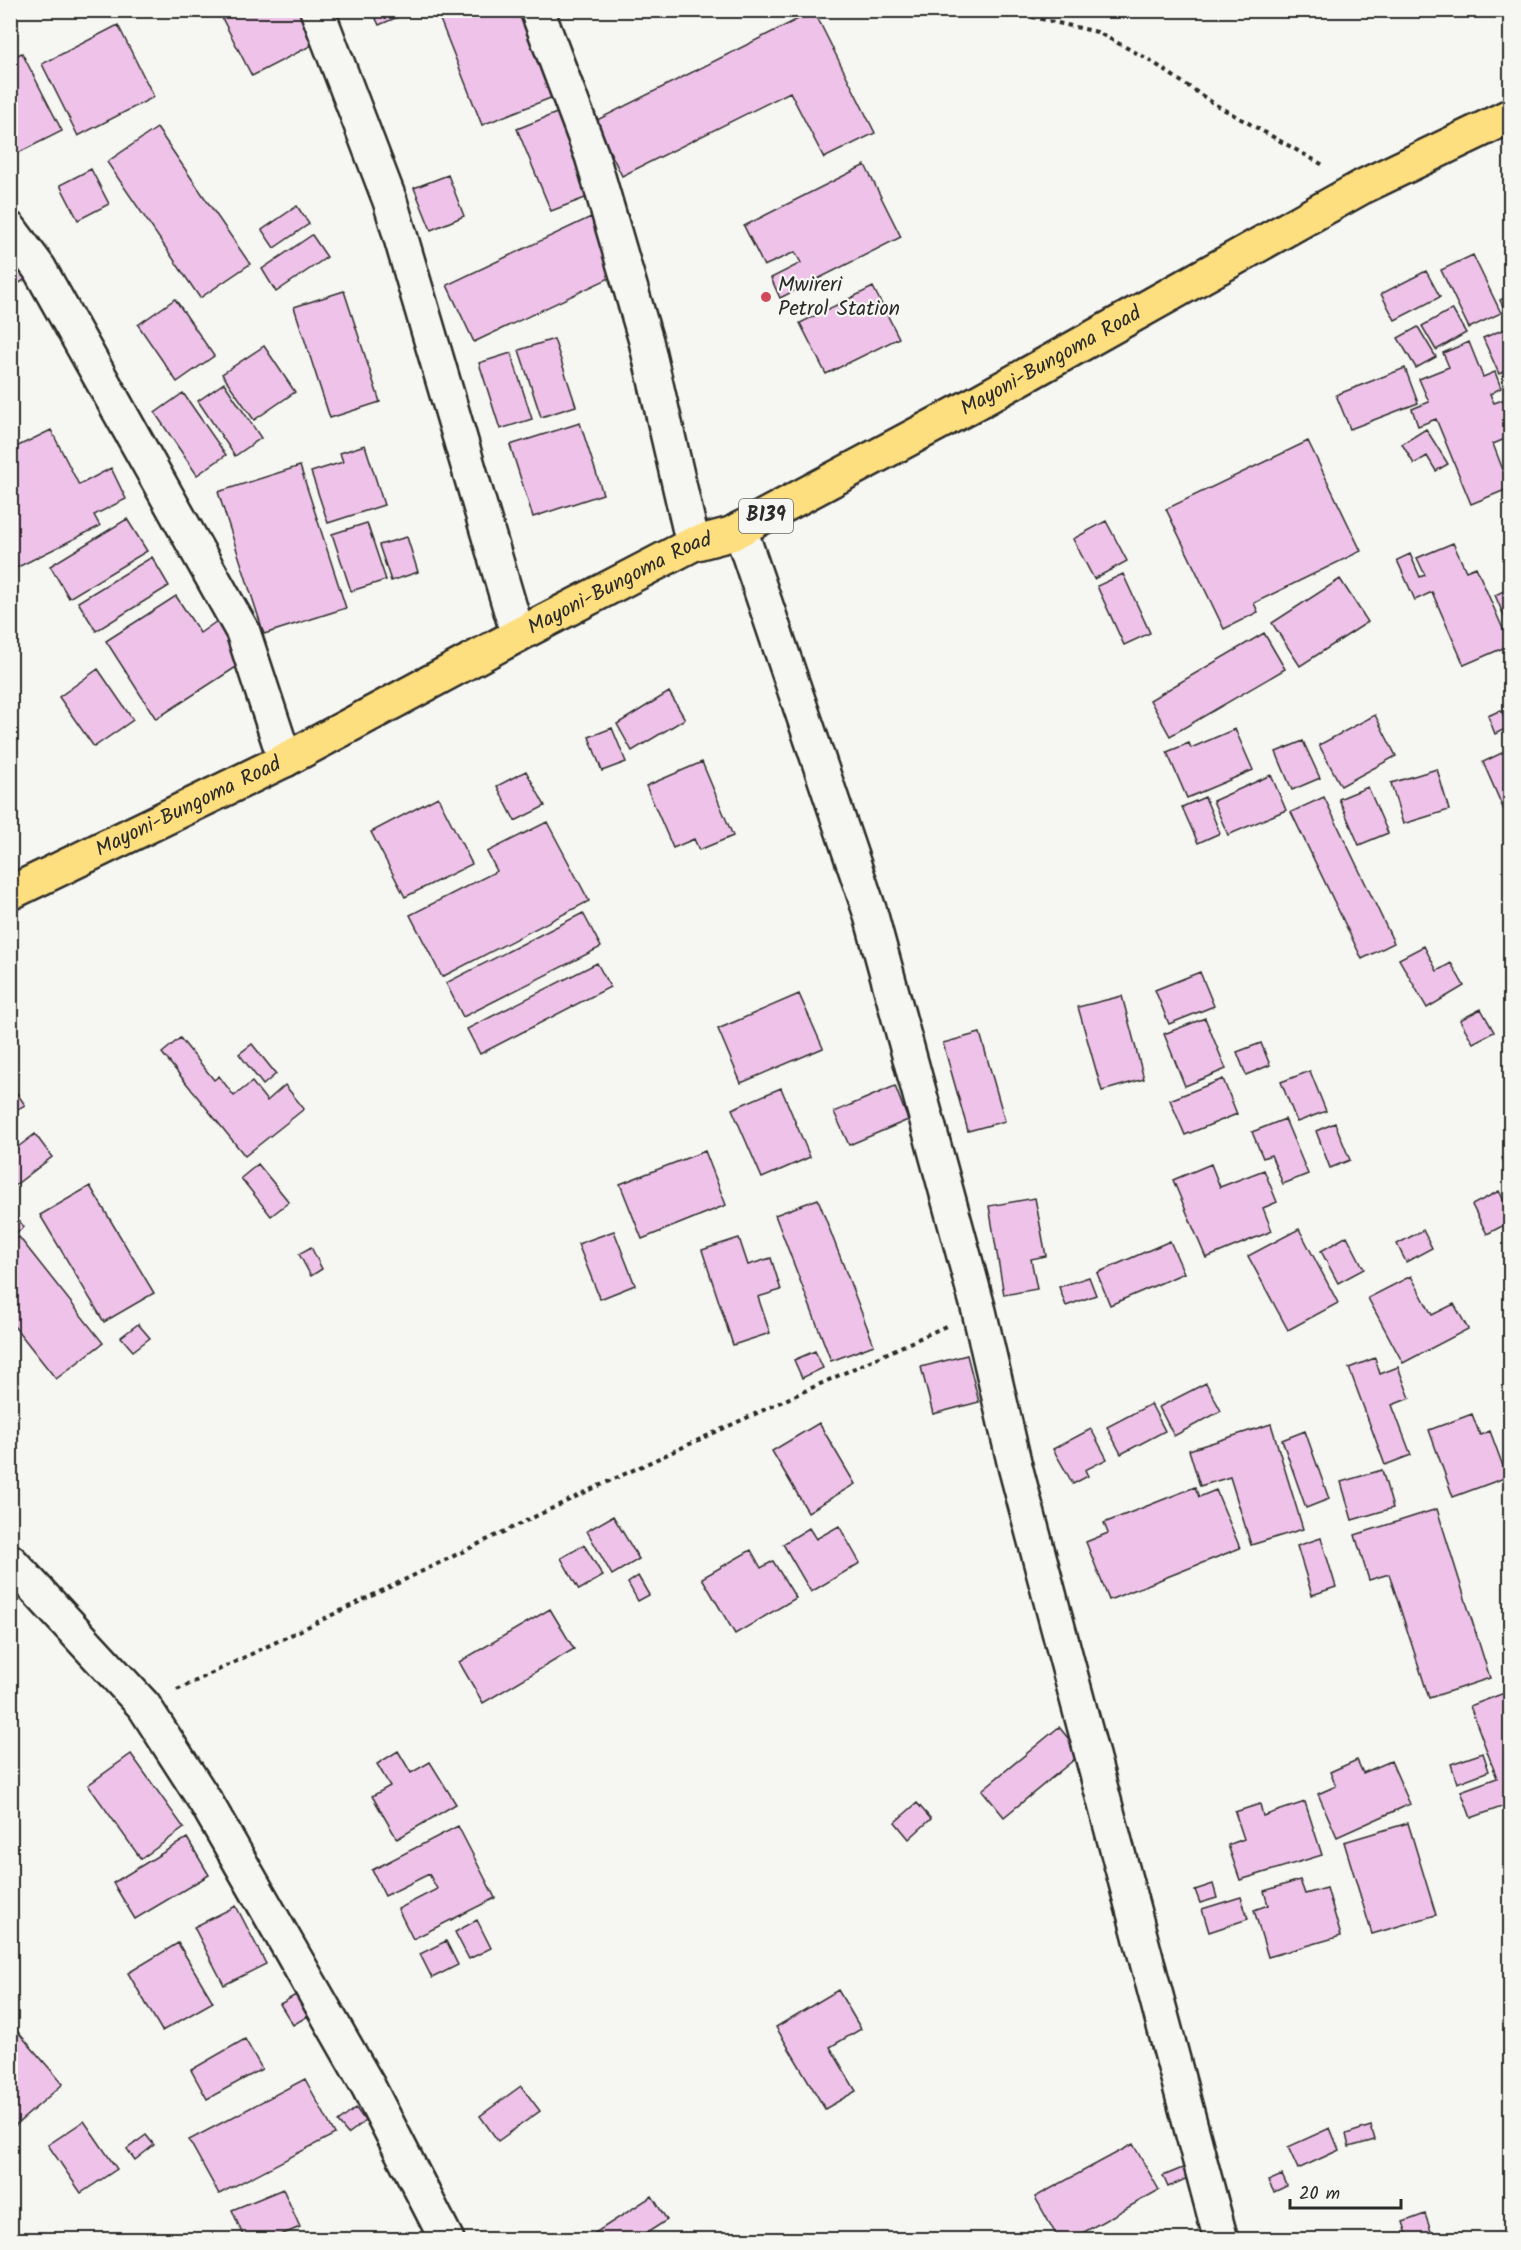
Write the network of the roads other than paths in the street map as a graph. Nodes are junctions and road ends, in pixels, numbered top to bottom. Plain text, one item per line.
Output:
1 (317, 10) edge
2 (537, 10) edge
3 (1510, 116) edge
4 (10, 229) edge
5 (740, 529) junction
6 (693, 544) junction
7 (518, 634) junction
8 (285, 760) junction
9 (10, 893) edge
10 (10, 1561) edge
11 (447, 2240) edge
12 (1221, 2240) edge

1 - 7 street
2 - 6 street
3 - 5 main road, Mayoni-Bungoma Road / B139
4 - 8 street
5 - 6 main road, Mayoni-Bungoma Road / B139
5 - 12 street
6 - 7 main road, Mayoni-Bungoma Road / B139
7 - 8 main road, Mayoni-Bungoma Road / B139
8 - 9 main road, Mayoni-Bungoma Road / B139
10 - 11 street

